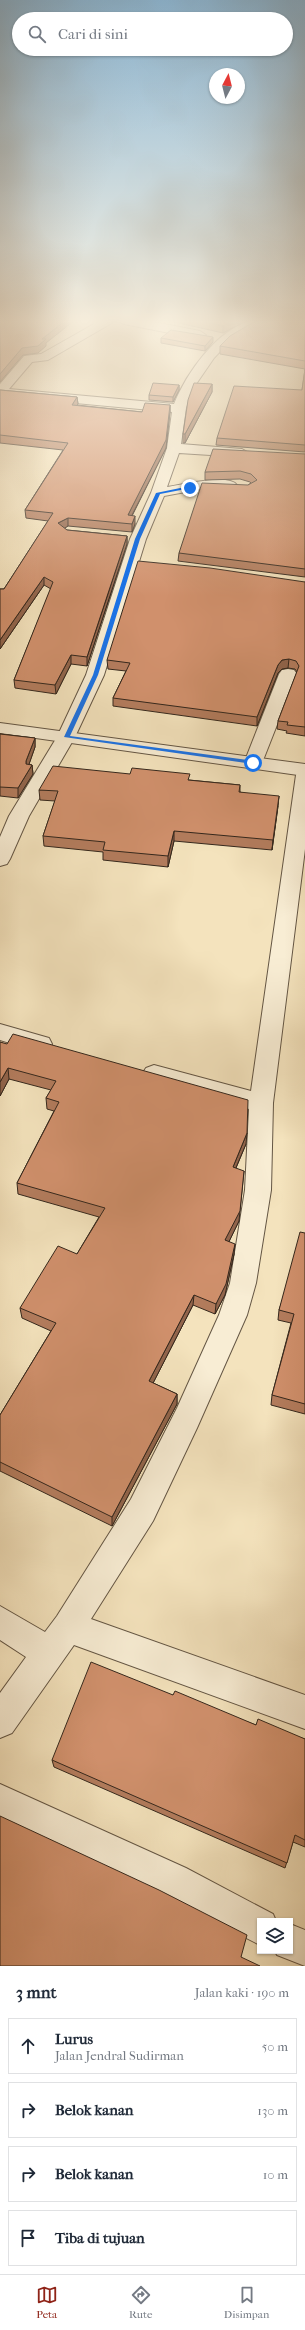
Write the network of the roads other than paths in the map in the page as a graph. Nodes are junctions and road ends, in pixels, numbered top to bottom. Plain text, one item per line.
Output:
1 (179, 412) edge
2 (174, 448) junction
3 (256, 454) edge
4 (243, 486) edge
5 (158, 493) junction
6 (122, 538) edge
7 (138, 539) junction
8 (130, 563) junction
9 (146, 564) edge
10 (288, 674) dead end
11 (0, 728) edge
12 (66, 737) junction
13 (253, 763) junction
14 (305, 770) edge
15 (305, 775) edge
16 (0, 859) edge
17 (0, 1032) edge
18 (61, 1049) edge
19 (130, 1068) edge
20 (261, 1103) junction
21 (0, 1622) edge
22 (68, 1627) junction
23 (49, 1653) junction
24 (305, 1712) edge
25 (0, 1721) edge
26 (0, 1801) edge
27 (257, 1925) edge
28 (293, 1943) edge
29 (305, 1949) edge

1 - 2 street
2 - 3 street
2 - 5 street
4 - 5 street
5 - 7 street
6 - 7 street
7 - 8 street
8 - 9 street
8 - 12 street
10 - 13 street
11 - 12 street
12 - 13 street
12 - 16 street
13 - 14 street
15 - 20 street
17 - 18 street
19 - 20 street
20 - 22 street
21 - 23 street
22 - 23 street
22 - 24 street
23 - 25 street
26 - 27 street
28 - 29 street

